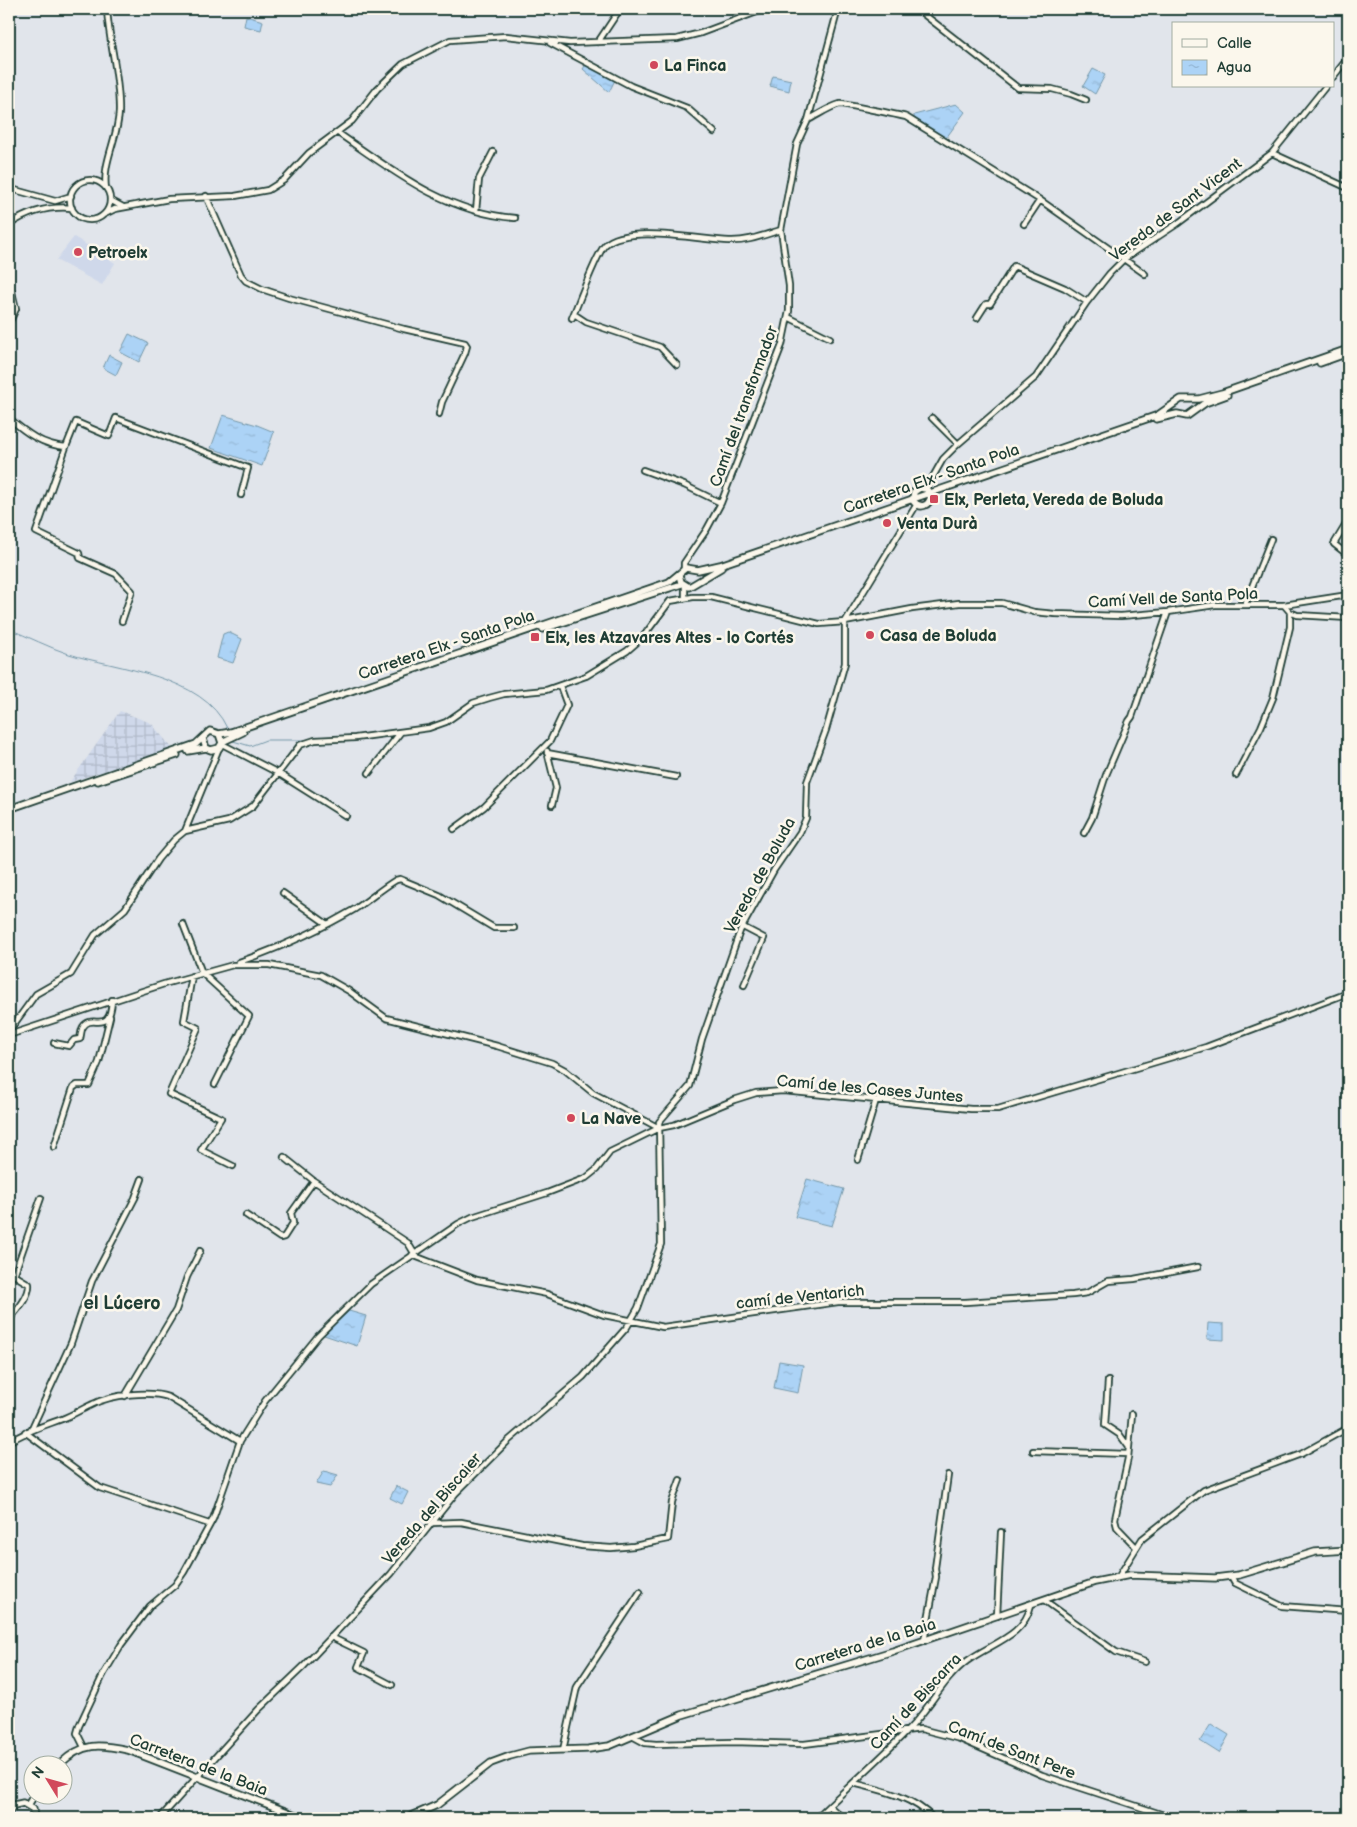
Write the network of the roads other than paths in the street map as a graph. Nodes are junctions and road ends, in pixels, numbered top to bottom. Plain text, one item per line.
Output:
1 (107, 9) edge
2 (620, 9) edge
3 (765, 9) edge
4 (838, 9) edge
5 (917, 9) edge
6 (547, 41) junction
7 (598, 42) junction
8 (1348, 58) edge
9 (1334, 76) edge
10 (1324, 88) edge
11 (1086, 100) dead end
12 (808, 120) junction
13 (714, 132) dead end
14 (338, 133) junction
15 (493, 152) dead end
16 (1272, 152) junction
17 (108, 165) junction
18 (95, 181) junction
19 (106, 188) junction
20 (1348, 188) edge
21 (9, 191) edge
22 (71, 196) junction
23 (206, 196) junction
24 (110, 200) junction
25 (1040, 200) junction
26 (125, 207) junction
27 (72, 208) junction
28 (476, 211) junction
29 (105, 214) junction
30 (515, 218) dead end
31 (1024, 224) dead end
32 (9, 225) edge
33 (781, 230) junction
34 (1124, 259) junction
35 (1145, 274) dead end
36 (12, 292) dead end
37 (1087, 302) junction
38 (788, 317) junction
39 (977, 318) dead end
40 (9, 323) edge
41 (830, 338) dead end
42 (1348, 349) edge
43 (1348, 353) edge
44 (677, 366) dead end
45 (1190, 400) junction
46 (1175, 404) junction
47 (1192, 411) junction
48 (439, 414) dead end
49 (1177, 414) junction
50 (9, 418) edge
51 (932, 418) dead end
52 (958, 444) junction
53 (66, 447) junction
54 (643, 470) dead end
55 (929, 492) junction
56 (242, 495) dead end
57 (914, 501) junction
58 (721, 503) junction
59 (1348, 521) edge
60 (1271, 539) dead end
61 (1348, 555) edge
62 (684, 569) junction
63 (694, 570) junction
64 (679, 575) junction
65 (695, 583) junction
66 (684, 585) junction
67 (1348, 595) edge
68 (691, 597) junction
69 (685, 598) junction
70 (1245, 604) junction
71 (1284, 605) junction
72 (1168, 612) junction
73 (1290, 612) junction
74 (1348, 618) edge
75 (122, 621) dead end
76 (845, 622) junction
77 (560, 686) junction
78 (400, 733) junction
79 (219, 734) junction
80 (203, 738) junction
81 (221, 745) junction
82 (545, 745) junction
83 (206, 748) junction
84 (547, 753) junction
85 (278, 773) junction
86 (369, 773) dead end
87 (1236, 775) dead end
88 (676, 777) dead end
89 (552, 805) dead end
90 (9, 810) edge
91 (346, 816) dead end
92 (454, 829) dead end
93 (185, 831) junction
94 (1084, 833) dead end
95 (283, 893) dead end
96 (183, 924) dead end
97 (327, 924) junction
98 (743, 926) junction
99 (514, 928) dead end
100 (233, 964) junction
101 (202, 973) junction
102 (192, 976) junction
103 (744, 985) dead end
104 (1348, 993) edge
105 (112, 1000) junction
106 (110, 1017) junction
107 (9, 1033) edge
108 (54, 1043) dead end
109 (215, 1084) dead end
110 (876, 1100) junction
111 (659, 1128) junction
112 (54, 1147) dead end
113 (284, 1157) dead end
114 (858, 1160) dead end
115 (233, 1166) dead end
116 (142, 1179) dead end
117 (314, 1181) junction
118 (41, 1198) dead end
119 (246, 1215) dead end
120 (200, 1251) dead end
121 (413, 1254) junction
122 (1198, 1267) dead end
123 (9, 1316) edge
124 (631, 1321) junction
125 (9, 1323) edge
126 (9, 1327) edge
127 (1108, 1381) dead end
128 (125, 1396) junction
129 (1132, 1414) dead end
130 (1348, 1428) edge
131 (30, 1430) junction
132 (25, 1432) junction
133 (240, 1441) junction
134 (9, 1442) edge
135 (1128, 1446) junction
136 (1033, 1451) dead end
137 (1128, 1454) junction
138 (948, 1475) dead end
139 (680, 1480) dead end
140 (432, 1523) junction
141 (209, 1524) junction
142 (1001, 1532) dead end
143 (1136, 1547) junction
144 (1348, 1550) edge
145 (1119, 1576) junction
146 (1231, 1576) junction
147 (640, 1592) dead end
148 (1044, 1600) junction
149 (1031, 1605) junction
150 (1348, 1611) edge
151 (997, 1616) junction
152 (331, 1637) junction
153 (924, 1641) junction
154 (1145, 1662) dead end
155 (392, 1685) dead end
156 (910, 1729) junction
157 (632, 1736) junction
158 (84, 1747) junction
159 (564, 1750) junction
160 (72, 1756) edge
161 (198, 1776) junction
162 (853, 1783) junction
163 (28, 1805) joint
164 (829, 1806) junction
165 (9, 1812) edge
166 (34, 1818) edge
167 (160, 1818) edge
168 (303, 1818) edge
169 (407, 1818) edge
170 (816, 1818) edge
171 (843, 1818) edge
172 (933, 1818) edge
173 (1173, 1818) edge

1 - 17 street
2 - 7 street
3 - 7 street
4 - 12 street, Camí del transformador
5 - 11 street
6 - 7 street
6 - 13 street
6 - 14 street
8 - 9 street
10 - 16 street, Vereda de Sant Vicent
12 - 25 street
12 - 33 street, Camí del transformador
14 - 23 street
14 - 28 street
15 - 28 street
16 - 20 street
16 - 34 street, Vereda de Sant Vicent
17 - 18 street
17 - 19 street
18 - 19 street
18 - 22 street
19 - 24 street
21 - 22 street
22 - 27 street
23 - 26 street
23 - 48 street
24 - 26 street
24 - 29 street
25 - 31 street
25 - 34 street
26 - 29 street
27 - 29 street
27 - 32 street
28 - 30 street
33 - 38 street, Camí del transformador
33 - 44 street
34 - 35 street
34 - 37 street, Vereda de Sant Vicent
36 - 40 street
37 - 39 street
37 - 52 street, Vereda de Sant Vicent
38 - 41 street
38 - 58 street, Camí del transformador
42 - 45 main road
43 - 47 main road
45 - 46 main road
45 - 47 main road
46 - 49 main road
46 - 55 main road, Carretera Elx - Santa Pola
47 - 49 main road
49 - 55 main road, Carretera Elx - Santa Pola
50 - 53 street
51 - 52 street
52 - 55 street, Vereda de Sant Vicent
53 - 56 street
53 - 75 street
54 - 58 street
55 - 57 main road, Carretera Elx - Santa Pola
55 - 57 main road
57 - 63 main road, Carretera Elx - Santa Pola
57 - 65 main road, Carretera Elx - Santa Pola
57 - 76 street
58 - 62 street, Camí del transformador
59 - 61 street
60 - 70 street
62 - 63 main road
62 - 64 main road
63 - 65 main road
64 - 66 main road
64 - 79 main road, Carretera Elx - Santa Pola
65 - 66 main road
65 - 68 street
66 - 69 street
66 - 81 main road, Carretera Elx - Santa Pola
67 - 71 street, Camí Vell de Santa Pola
68 - 69 street, Camí Vell de Santa Pola
68 - 76 street, Camí Vell de Santa Pola
69 - 77 street, Camí Vell de Santa Pola
70 - 71 street, Camí Vell de Santa Pola
70 - 72 street, Camí Vell de Santa Pola
71 - 73 street
72 - 76 street, Camí Vell de Santa Pola
72 - 94 street
73 - 74 street
73 - 87 street
76 - 98 street, Vereda de Boluda
77 - 78 street, Camí Vell de Santa Pola
77 - 82 street
78 - 85 street, Camí Vell de Santa Pola
78 - 86 street
79 - 80 main road
79 - 81 main road
80 - 83 main road
80 - 90 main road
81 - 83 main road
81 - 85 street
81 - 93 street
82 - 84 street
82 - 92 street
83 - 90 main road
84 - 88 street
84 - 89 street
85 - 91 street
85 - 93 street, Camí Vell de Santa Pola
93 - 107 street, Camí Vell de Santa Pola
95 - 97 street
96 - 101 street
97 - 99 street
97 - 100 street
98 - 103 street
98 - 111 street, Vereda de Boluda
100 - 101 street
100 - 111 street
101 - 102 street
101 - 109 street
102 - 105 street
102 - 115 street
104 - 110 street, Camí de les Cases Juntes
105 - 106 street
105 - 107 street
106 - 108 street
106 - 112 street
110 - 111 street, Camí de les Cases Juntes
110 - 114 street
111 - 121 street, Camí de les Cases Juntes
111 - 124 street, Vereda del Biscaier
113 - 117 street
116 - 131 street
117 - 119 street
117 - 121 street
118 - 123 street
120 - 128 street
121 - 124 street, camí de Ventarich
121 - 133 street, Camí de les Cases Juntes
122 - 124 street, camí de Ventarich
124 - 140 street, Vereda del Biscaier
125 - 126 street
127 - 135 street
128 - 131 street
128 - 133 street
129 - 135 street
130 - 143 street
131 - 132 street
132 - 134 street
132 - 141 street
133 - 141 street, Camí de les Cases Juntes
135 - 137 street
136 - 137 street
137 - 143 street
138 - 153 street
139 - 140 street
140 - 152 street, Vereda del Biscaier
141 - 158 street, Camí de les Cases Juntes
142 - 151 street
143 - 145 street
144 - 146 main road, Carretera de la Baia
145 - 146 main road, Carretera de la Baia
145 - 148 main road, Carretera de la Baia
146 - 150 street
147 - 159 street
148 - 149 main road, Carretera de la Baia
148 - 154 street
149 - 151 main road, Carretera de la Baia
149 - 156 street, Camí de Biscarra
151 - 153 main road, Carretera de la Baia
152 - 155 street
152 - 161 street, Vereda del Biscaier
153 - 157 main road, Carretera de la Baia
156 - 157 street, Camí de Sant Pere
156 - 162 street, Camí de Biscarra
156 - 173 street, Camí de Sant Pere
157 - 159 main road, Carretera de la Baia
158 - 160 main road
158 - 161 main road, Carretera de la Baia
159 - 169 main road, Carretera de la Baia
161 - 167 street, Vereda del Biscaier
161 - 168 main road, Carretera de la Baia
162 - 164 street, Camí de Biscarra
162 - 172 street
163 - 165 main road
163 - 166 main road
164 - 170 street, Camí de Biscarra
164 - 171 street

